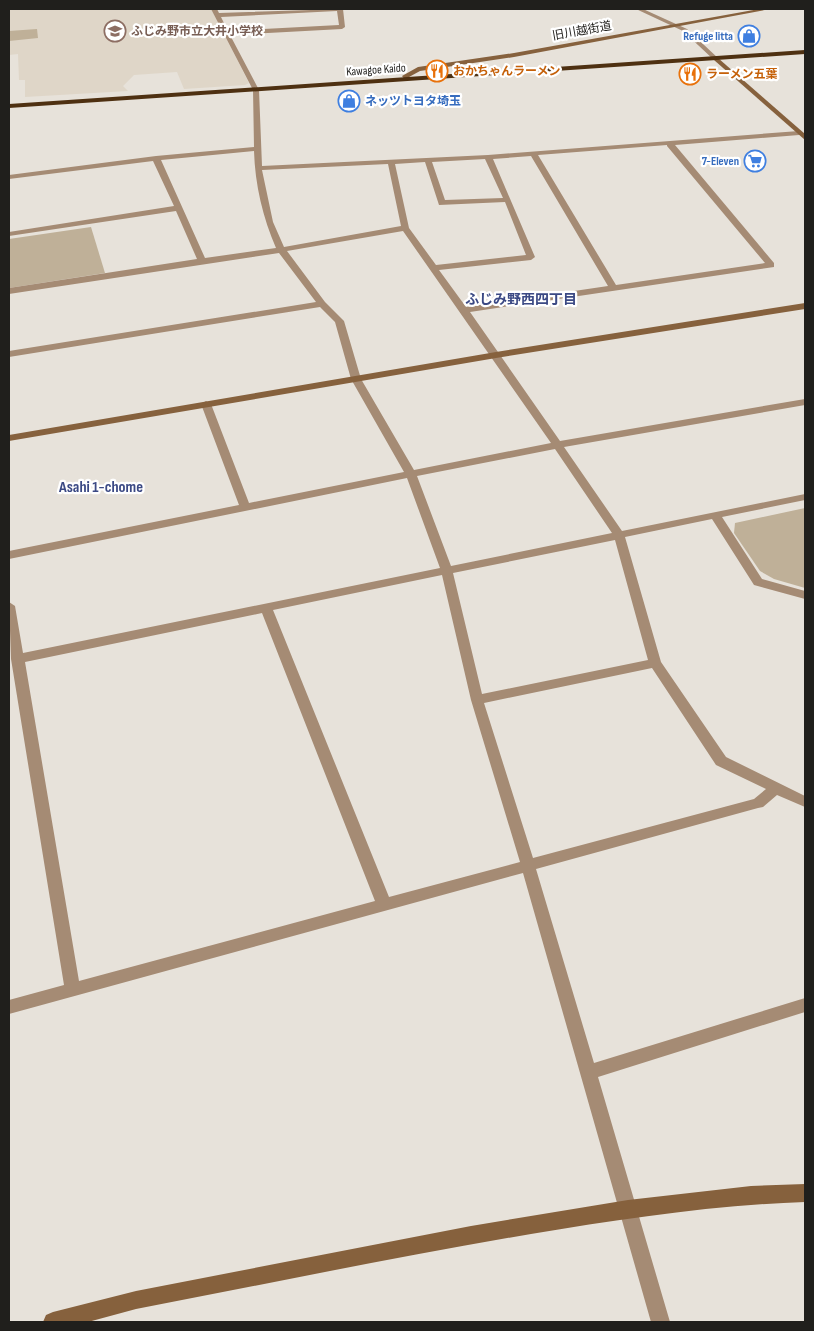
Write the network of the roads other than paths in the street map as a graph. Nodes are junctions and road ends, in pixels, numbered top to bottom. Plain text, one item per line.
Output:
1 (338, 9) edge
2 (639, 9) edge
3 (766, 9) edge
4 (215, 12) edge
5 (674, 26) junction
6 (226, 33) junction
7 (805, 52) edge
8 (716, 59) junction
9 (406, 79) junction
10 (256, 90) junction
11 (9, 106) edge
12 (802, 132) edge
13 (805, 138) edge
14 (670, 144) junction
15 (257, 149) junction
16 (534, 154) junction
17 (488, 157) junction
18 (156, 158) junction
19 (428, 160) junction
20 (391, 162) junction
21 (258, 168) junction
22 (9, 177) edge
23 (508, 200) junction
24 (178, 208) junction
25 (405, 228) junction
26 (9, 234) edge
27 (281, 249) junction
28 (202, 261) junction
29 (433, 268) junction
30 (613, 288) junction
31 (9, 291) edge
32 (322, 304) junction
33 (805, 306) edge
34 (462, 310) junction
35 (9, 354) edge
36 (496, 356) junction
37 (356, 379) junction
38 (805, 402) edge
39 (206, 404) junction
40 (9, 438) edge
41 (556, 445) junction
42 (410, 473) junction
43 (805, 497) edge
44 (245, 507) junction
45 (715, 515) junction
46 (619, 535) junction
47 (9, 555) edge
48 (447, 571) junction
49 (805, 595) edge
50 (9, 606) edge
51 (266, 609) junction
52 (17, 659) junction
53 (655, 663) junction
54 (477, 700) junction
55 (776, 788) junction
56 (805, 802) edge
57 (528, 866) junction
58 (384, 904) junction
59 (73, 989) junction
60 (805, 1005) edge
61 (9, 1007) edge
62 (587, 1073) junction
63 (805, 1193) edge
64 (628, 1209) junction
65 (53, 1322) edge
66 (661, 1322) edge

1 - 4 street
1 - 6 street
2 - 5 street
3 - 5 street, 旧川越街道
4 - 6 street
5 - 8 street
5 - 9 street, 旧川越街道
6 - 10 street
7 - 8 highway, Kawagoe Kaido
8 - 9 highway, Kawagoe Kaido
8 - 12 street
9 - 10 highway, Kawagoe Kaido
10 - 11 highway, Kawagoe Kaido
10 - 15 street
12 - 13 street
12 - 14 street
14 - 16 street
14 - 30 street
15 - 18 street
15 - 21 street
16 - 17 street
16 - 30 street
17 - 19 street
17 - 23 street
18 - 22 street
18 - 24 street
19 - 20 street
19 - 23 street
20 - 21 street
20 - 25 street
21 - 27 street
23 - 29 street
24 - 26 street
24 - 28 street
25 - 27 street
25 - 29 street
27 - 28 street
27 - 32 street
28 - 31 street
29 - 34 street
30 - 34 street
32 - 35 street
32 - 37 street
33 - 36 street
34 - 36 street
36 - 37 street
36 - 41 street
37 - 39 street
37 - 42 street
38 - 41 street
39 - 40 street
39 - 44 street
41 - 42 street
41 - 46 street
42 - 44 street
42 - 48 street
43 - 45 street
44 - 47 street
45 - 46 street
45 - 49 street
46 - 48 street
46 - 53 street
48 - 51 street
48 - 54 street
50 - 52 street
51 - 52 street
51 - 58 street
52 - 59 street
53 - 54 street
53 - 55 street
54 - 57 street
55 - 56 street
55 - 57 street
57 - 58 street
57 - 62 street
58 - 59 street
59 - 61 street
60 - 62 street
62 - 64 street
63 - 64 street
64 - 65 street
64 - 66 street

